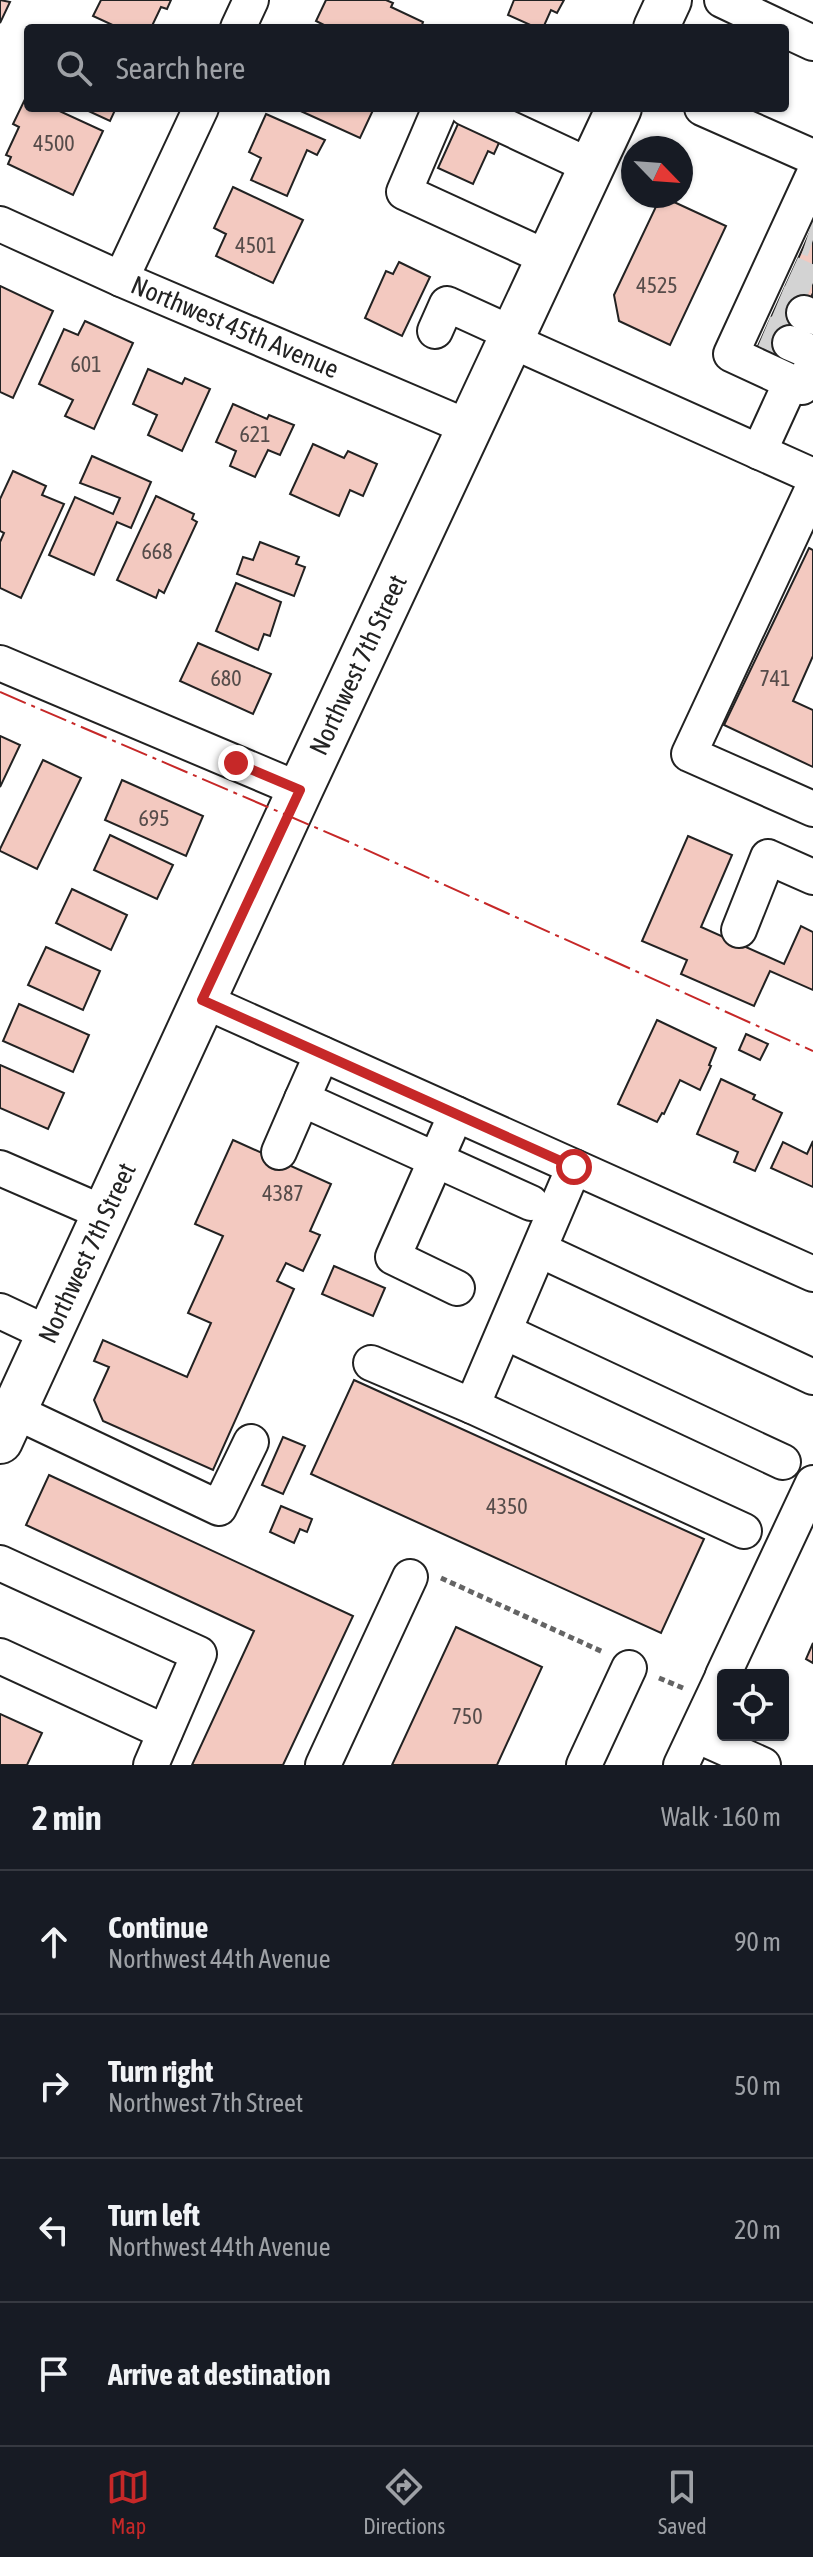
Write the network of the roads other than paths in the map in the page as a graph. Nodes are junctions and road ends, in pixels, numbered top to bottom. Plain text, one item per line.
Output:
1 (251, 0) edge
2 (669, 0) edge
3 (722, 0) edge
4 (240, 24) edge
5 (658, 24) edge
6 (772, 24) edge
7 (789, 32) edge
8 (813, 43) edge
9 (199, 112) edge
10 (438, 112) edge
11 (475, 112) edge
12 (617, 112) edge
13 (711, 112) edge
14 (813, 157) edge
15 (592, 167) junction
16 (811, 187) edge
17 (0, 224) edge
18 (550, 259) junction
19 (121, 279) junction
20 (786, 322) edge
21 (435, 331) dead end
22 (513, 338) junction
23 (470, 428) junction
24 (759, 452) junction
25 (813, 476) edge
26 (813, 488) edge
27 (0, 663) edge
28 (300, 790) junction
29 (813, 809) edge
30 (813, 877) edge
31 (739, 930) dead end
32 (202, 1000) junction
33 (322, 1054) junction
34 (302, 1099) junction
35 (456, 1114) junction
36 (279, 1152) dead end
37 (436, 1160) junction
38 (574, 1167) junction
39 (0, 1168) edge
40 (531, 1203) dead end
41 (106, 1214) junction
42 (540, 1250) junction
43 (813, 1274) edge
44 (457, 1288) dead end
45 (0, 1311) edge
46 (505, 1332) junction
47 (49, 1334) junction
48 (371, 1363) dead end
49 (813, 1377) edge
50 (472, 1406) junction
51 (7, 1426) edge
52 (251, 1442) dead end
53 (783, 1462) dead end
54 (813, 1483) edge
55 (744, 1531) dead end
56 (0, 1563) edge
57 (423, 1576) road end
58 (0, 1656) edge
59 (631, 1666) road end
60 (726, 1669) edge
61 (717, 1688) edge
62 (165, 1732) junction
63 (696, 1735) junction
64 (151, 1765) edge
65 (323, 1765) edge
66 (584, 1765) edge
67 (681, 1765) edge
68 (763, 1765) edge

1 - 4 street
2 - 5 main road
3 - 6 street
7 - 8 street
9 - 19 street
10 - 18 street
11 - 15 street
12 - 15 main road, Northwest 7th Street
13 - 14 street
15 - 18 main road, Northwest 7th Street
16 - 20 street
17 - 19 street, Northwest 45th Avenue
18 - 22 main road, Northwest 7th Street
19 - 23 street, Northwest 45th Avenue
20 - 24 street
21 - 22 street
22 - 23 main road, Northwest 7th Street
22 - 24 street
23 - 28 main road, Northwest 7th Street
24 - 25 street
26 - 29 street
27 - 28 street
28 - 32 main road, Northwest 7th Street
30 - 31 street
32 - 33 street
32 - 41 main road, Northwest 7th Street
33 - 34 street
33 - 35 street
34 - 36 street
34 - 37 street
35 - 37 street
35 - 38 street
37 - 40 street
37 - 44 street
38 - 42 street
38 - 43 street
39 - 41 street
41 - 47 main road, Northwest 7th Street
42 - 46 street
42 - 49 street
45 - 47 street
46 - 50 street
46 - 53 street
47 - 51 main road, Northwest 7th Street
48 - 50 street
50 - 55 street
51 - 52 street
54 - 60 street
56 - 62 street
57 - 65 street
58 - 62 street
59 - 66 street
61 - 63 street
62 - 64 street
63 - 67 street
63 - 68 street

